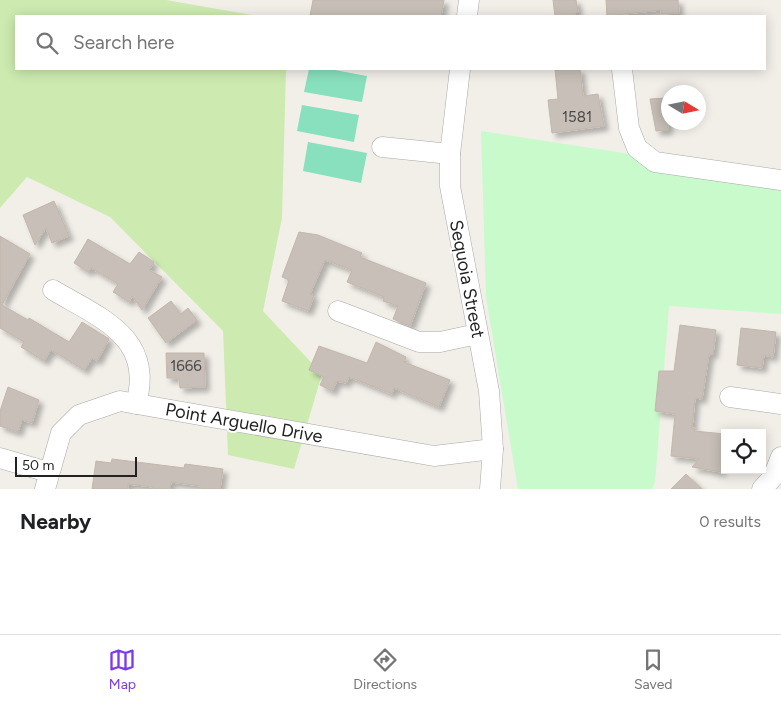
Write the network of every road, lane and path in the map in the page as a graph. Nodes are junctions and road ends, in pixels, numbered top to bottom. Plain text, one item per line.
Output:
1 (470, 0) edge
2 (467, 15) edge
3 (460, 70) edge
4 (622, 70) edge
5 (382, 147) dead end
6 (450, 154) junction
7 (781, 180) edge
8 (53, 290) dead end
9 (338, 311) dead end
10 (476, 334) junction
11 (730, 397) dead end
12 (136, 404) junction
13 (781, 404) edge
14 (493, 449) junction
15 (781, 457) edge
16 (0, 458) edge
17 (46, 480) edge
18 (490, 489) edge
19 (762, 489) edge

1 - 2 street
3 - 6 street, Sequoia Street
4 - 7 street
5 - 6 street
6 - 10 street, Sequoia Street
8 - 12 street
9 - 10 street
10 - 14 street, Sequoia Street
11 - 13 street
12 - 14 street, Point Arguello Drive
12 - 17 street, Point Arguello Drive
14 - 18 street, Sequoia Street
15 - 19 street
16 - 17 street

